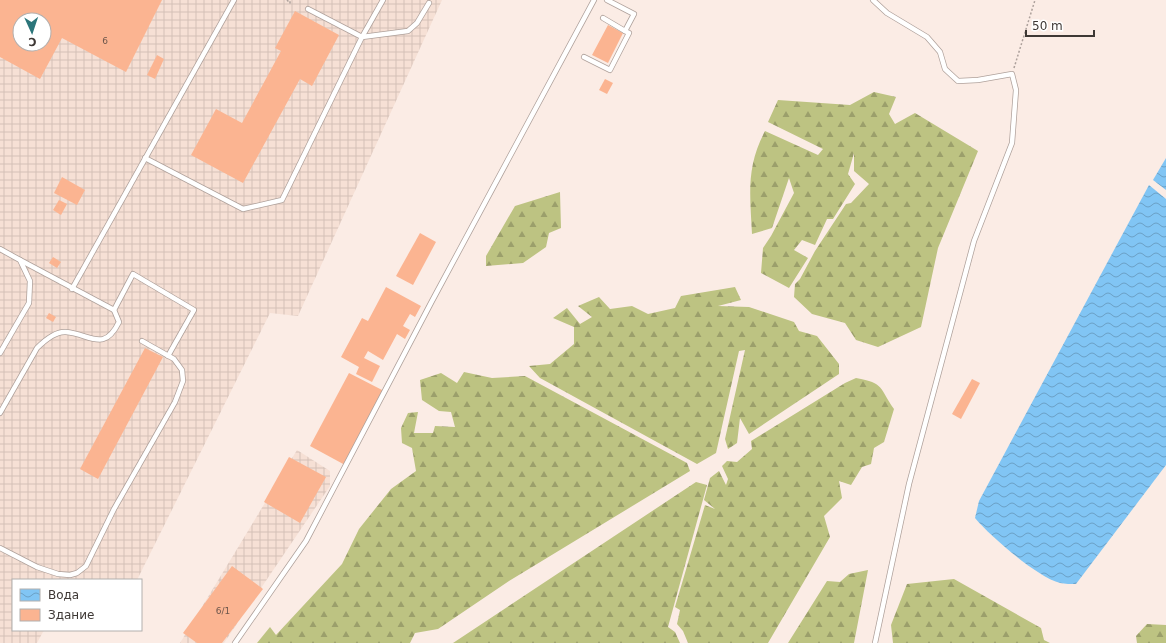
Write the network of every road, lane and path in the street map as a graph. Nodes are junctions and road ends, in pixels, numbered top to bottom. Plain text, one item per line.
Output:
1 (234, 0) edge
2 (383, 0) edge
3 (594, 0) edge
4 (607, 0) edge
5 (873, 0) edge
6 (1036, 0) edge
7 (429, 3) dead end
8 (308, 9) dead end
9 (603, 18) dead end
10 (625, 31) junction
11 (362, 37) junction
12 (584, 57) dead end
13 (1012, 74) junction
14 (145, 158) junction
15 (0, 249) edge
16 (20, 260) junction
17 (72, 289) junction
18 (114, 310) junction
19 (142, 341) dead end
20 (0, 353) edge
21 (168, 356) junction
22 (0, 414) edge
23 (0, 548) edge
24 (235, 643) edge
25 (875, 643) edge

1 - 14 lane
2 - 11 lane
3 - 24 lane
4 - 10 lane
5 - 13 lane
6 - 13 path
7 - 11 lane
8 - 11 lane
9 - 10 lane
10 - 12 lane
11 - 14 lane
13 - 25 lane
14 - 17 lane
15 - 16 lane
16 - 17 lane
16 - 20 lane
17 - 18 lane
18 - 21 lane
18 - 22 lane
19 - 21 lane
21 - 23 lane

